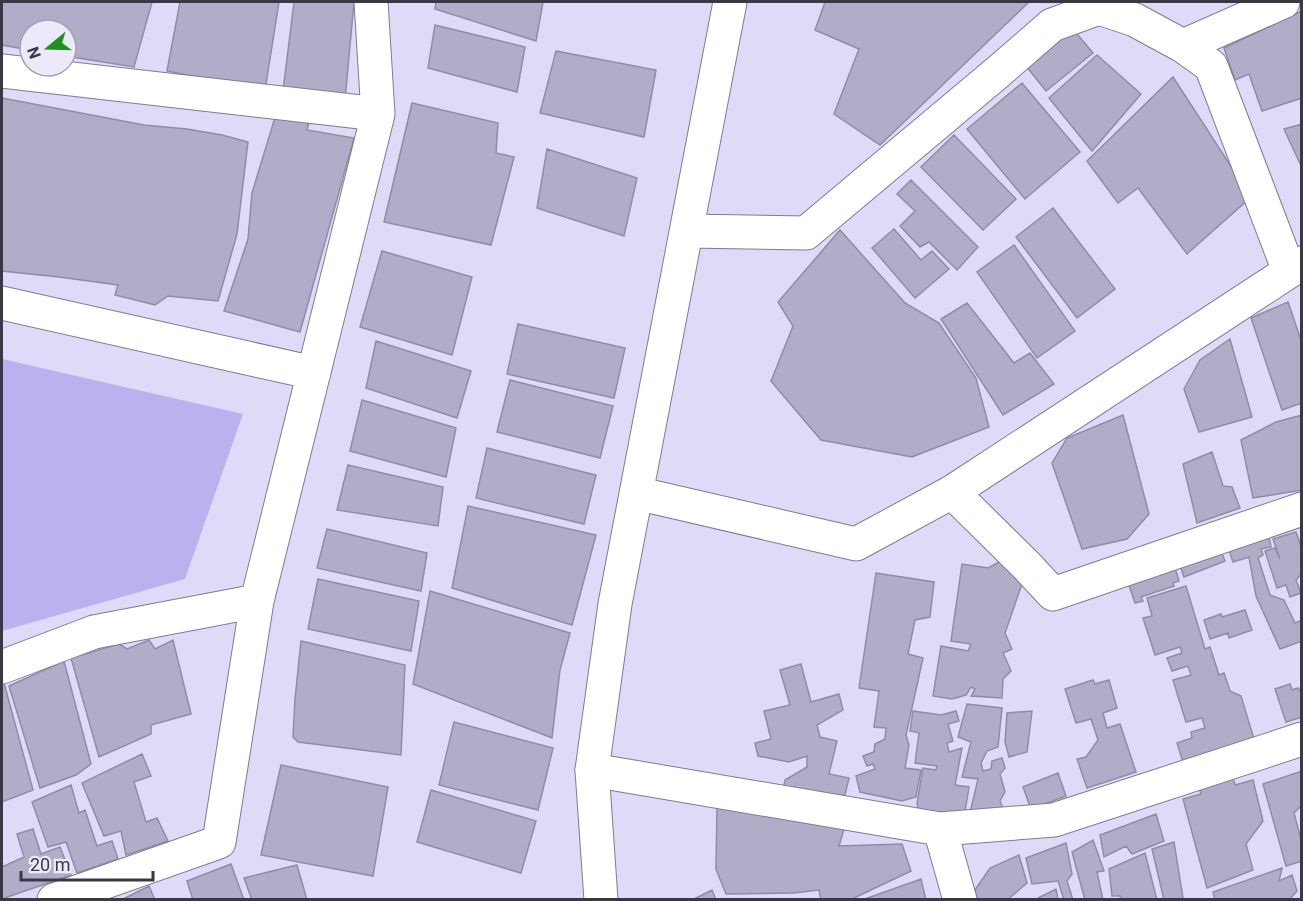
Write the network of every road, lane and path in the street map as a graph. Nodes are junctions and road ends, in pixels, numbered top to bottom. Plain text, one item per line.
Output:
1 (371, 2) edge
2 (730, 2) edge
3 (1283, 2) edge
4 (1100, 5) edge
5 (1183, 46) junction
6 (2, 71) edge
7 (378, 114) junction
8 (687, 231) junction
9 (1295, 267) edge
10 (2, 303) edge
11 (314, 373) junction
12 (952, 492) junction
13 (636, 494) junction
14 (1302, 509) edge
15 (257, 601) junction
16 (2, 667) edge
17 (1302, 739) edge
18 (592, 770) junction
19 (940, 829) junction
20 (54, 900) edge
21 (601, 900) edge
22 (960, 900) edge

1 - 7 street
2 - 8 street
3 - 5 street
4 - 5 street
4 - 8 street
5 - 9 street
6 - 7 street
7 - 11 street
8 - 13 street
9 - 12 street
10 - 11 street
11 - 15 street
12 - 13 street
12 - 14 street
13 - 18 street
15 - 16 street
15 - 20 street
17 - 19 street
18 - 19 street
18 - 21 street
19 - 22 street

